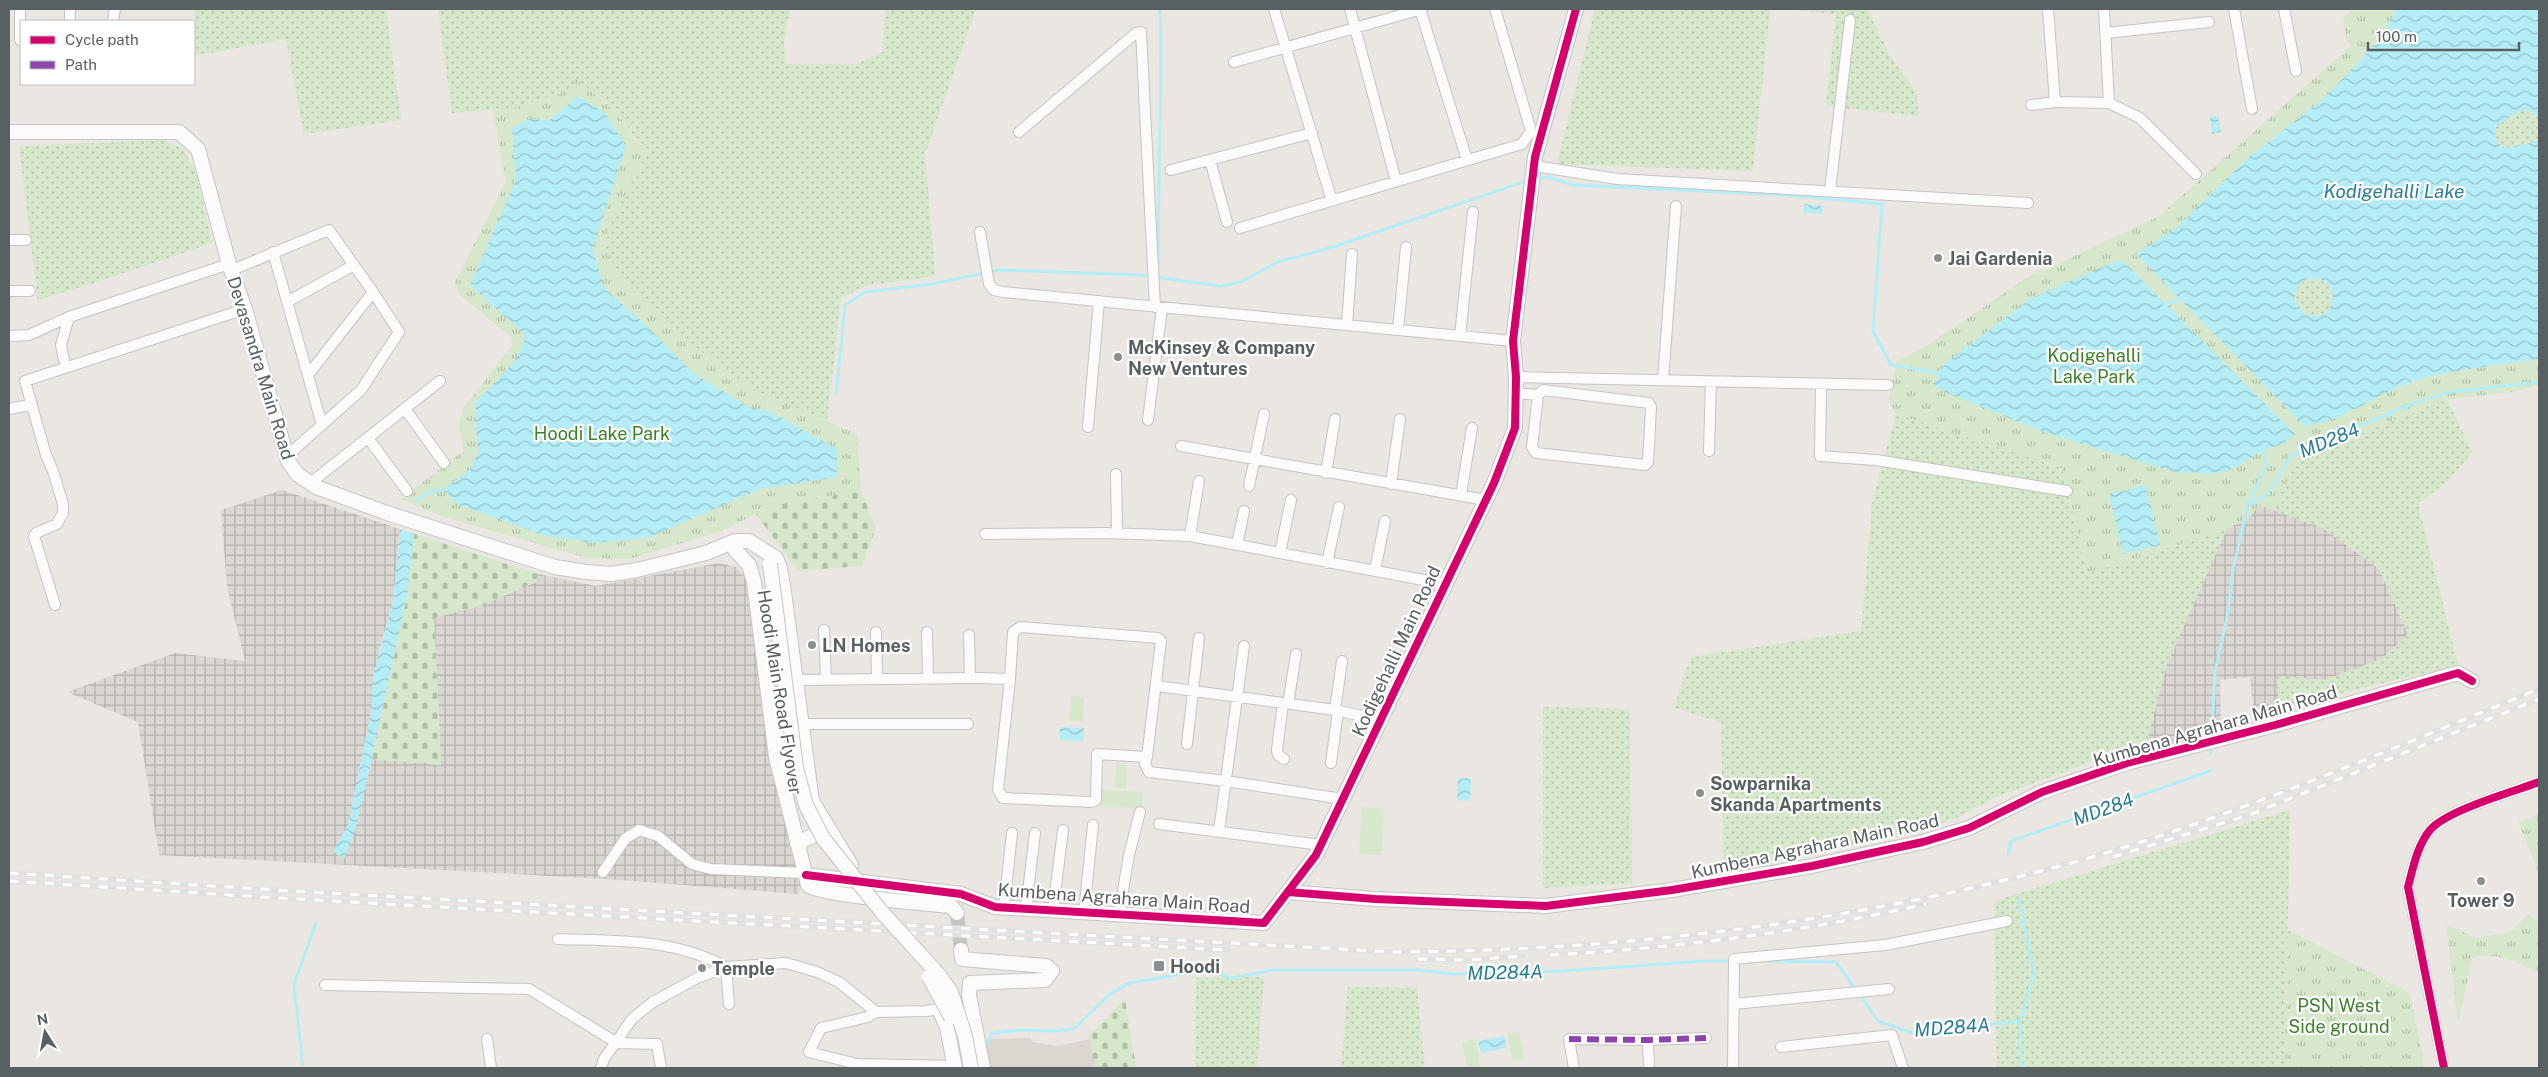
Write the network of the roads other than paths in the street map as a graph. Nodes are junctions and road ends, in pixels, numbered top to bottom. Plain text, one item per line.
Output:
1 (20, 9) edge
2 (1274, 9) edge
3 (1350, 9) edge
4 (1421, 9) edge
5 (1495, 9) edge
6 (1576, 9) edge
7 (2048, 9) edge
8 (2104, 9) edge
9 (2234, 9) edge
10 (2284, 9) edge
11 (1850, 20) dead end
12 (2209, 22) dead end
13 (1355, 27) junction
14 (2106, 33) junction
15 (20, 40) edge
16 (1286, 46) junction
17 (1234, 62) dead end
18 (2296, 71) dead end
19 (2055, 102) junction
20 (2109, 104) junction
21 (2032, 105) dead end
22 (2252, 109) dead end
23 (9, 132) edge
24 (1019, 132) dead end
25 (1312, 133) junction
26 (1210, 160) junction
27 (1467, 160) junction
28 (1171, 170) dead end
29 (2196, 174) dead end
30 (1534, 175) junction
31 (1396, 181) junction
32 (1830, 191) junction
33 (1332, 201) junction
34 (2028, 203) dead end
35 (1676, 206) dead end
36 (1472, 212) dead end
37 (1227, 222) dead end
38 (1240, 228) dead end
39 (980, 232) dead end
40 (9, 240) edge
41 (26, 240) dead end
42 (1406, 247) dead end
43 (273, 252) junction
44 (1352, 254) dead end
45 (354, 265) junction
46 (230, 267) junction
47 (9, 291) edge
48 (30, 291) dead end
49 (373, 292) junction
50 (1099, 301) junction
51 (287, 302) junction
52 (1159, 307) junction
53 (245, 309) junction
54 (68, 317) junction
55 (1347, 326) junction
56 (1398, 330) junction
57 (9, 336) edge
58 (1460, 336) junction
59 (1513, 341) junction
60 (64, 360) dead end
61 (308, 375) junction
62 (1516, 376) junction
63 (1663, 380) junction
64 (440, 381) dead end
65 (1711, 381) junction
66 (1821, 384) junction
67 (1888, 385) dead end
68 (1516, 393) junction
69 (1538, 395) junction
70 (30, 405) junction
71 (405, 409) junction
72 (9, 410) edge
73 (1264, 414) dead end
74 (1335, 419) dead end
75 (1400, 419) dead end
76 (1148, 420) dead end
77 (322, 425) junction
78 (1088, 427) dead end
79 (1472, 428) dead end
80 (368, 438) junction
81 (1181, 446) dead end
82 (1709, 451) dead end
83 (286, 456) junction
84 (1254, 461) junction
85 (444, 463) dead end
86 (1326, 473) junction
87 (1116, 474) dead end
88 (1199, 481) dead end
89 (309, 484) junction
90 (1391, 484) junction
91 (1249, 486) dead end
92 (407, 491) dead end
93 (2067, 492) dead end
94 (1461, 496) junction
95 (1291, 500) dead end
96 (1486, 500) junction
97 (1339, 507) dead end
98 (1244, 511) dead end
99 (1384, 521) dead end
100 (1117, 533) junction
101 (985, 534) dead end
102 (1190, 536) junction
103 (1237, 545) junction
104 (733, 548) junction
105 (761, 548) junction
106 (1280, 553) junction
107 (1327, 563) junction
108 (1375, 570) junction
109 (1445, 584) junction
110 (55, 605) dead end
111 (824, 630) dead end
112 (876, 632) dead end
113 (927, 632) dead end
114 (969, 635) dead end
115 (1199, 638) dead end
116 (1244, 646) dead end
117 (1296, 654) dead end
118 (1342, 661) dead end
119 (928, 678) junction
120 (970, 678) junction
121 (826, 679) junction
122 (877, 679) junction
123 (1010, 679) junction
124 (796, 680) junction
125 (2472, 681) dead end
126 (1157, 686) junction
127 (1192, 692) junction
128 (1236, 697) junction
129 (1286, 704) junction
130 (1336, 711) junction
131 (1380, 720) junction
132 (801, 724) junction
133 (968, 724) dead end
134 (1187, 744) dead end
135 (1147, 757) junction
136 (1284, 758) dead end
137 (1332, 762) dead end
138 (1226, 781) junction
139 (2539, 782) edge
140 (1343, 799) junction
141 (1140, 812) dead end
142 (1159, 824) dead end
143 (1093, 825) dead end
144 (828, 829) junction
145 (1063, 830) dead end
146 (1219, 831) junction
147 (1012, 833) dead end
148 (1035, 833) dead end
149 (797, 843) junction
150 (1321, 845) junction
151 (603, 872) dead end
152 (806, 877) junction
153 (866, 882) junction
154 (1288, 892) junction
155 (1004, 907) junction
156 (1026, 908) junction
157 (1053, 910) junction
158 (1084, 912) junction
159 (957, 913) dead end
160 (1119, 914) junction
161 (2007, 921) dead end
162 (1264, 923) joint
163 (558, 939) dead end
164 (961, 950) dead end
165 (726, 967) junction
166 (326, 985) dead end
167 (1889, 989) dead end
168 (969, 995) junction
169 (729, 1004) dead end
170 (1734, 1004) junction
171 (939, 1009) junction
172 (876, 1012) junction
173 (1706, 1038) dead end
174 (487, 1039) dead end
175 (1648, 1040) junction
176 (617, 1043) junction
177 (1781, 1047) dead end
178 (1734, 1066) edge
179 (491, 1068) edge
180 (601, 1068) edge
181 (661, 1068) edge
182 (957, 1068) edge
183 (971, 1068) edge
184 (983, 1068) edge
185 (1574, 1068) edge
186 (1649, 1068) edge
187 (1903, 1068) edge
188 (2444, 1068) edge

1 - 15 street
2 - 16 street
3 - 13 street
4 - 13 street
4 - 27 street
5 - 27 street
6 - 30 street, Kodigehalli Main Road
7 - 19 street
8 - 14 street
9 - 22 street
10 - 18 street
11 - 32 street
12 - 14 street
13 - 16 street
13 - 31 street
14 - 20 street
16 - 17 street
16 - 25 street
19 - 20 street
19 - 21 street
20 - 29 street
23 - 46 street, Devasandra Main Road
24 - 52 street
25 - 26 street
25 - 33 street
26 - 28 street
26 - 37 street
27 - 31 street
30 - 32 street
30 - 59 street, Kodigehalli Main Road
31 - 33 street
32 - 34 street
33 - 38 street
35 - 63 street
36 - 58 street
39 - 50 street
40 - 41 street
42 - 56 street
43 - 45 street
43 - 46 street
43 - 51 street
44 - 55 street
45 - 49 street
45 - 51 street
46 - 53 street, Devasandra Main Road
46 - 54 street
47 - 48 street
49 - 61 street
49 - 77 street
50 - 52 street
50 - 78 street
51 - 61 street
52 - 55 street
52 - 76 street
53 - 70 street
53 - 83 street, Devasandra Main Road
54 - 57 street
54 - 60 street
55 - 56 street
56 - 58 street
58 - 59 street
59 - 62 street, Kodigehalli Main Road
61 - 77 street
62 - 63 street
62 - 68 street, Kodigehalli Main Road
63 - 65 street
64 - 71 street
65 - 66 street
65 - 82 street
66 - 67 street
66 - 93 street
68 - 69 street
68 - 96 street, Kodigehalli Main Road
69 - 69 street
70 - 72 street
70 - 110 street
71 - 80 street
71 - 85 street
73 - 84 street
74 - 86 street
75 - 90 street
77 - 83 street
79 - 94 street
80 - 89 street
80 - 92 street
81 - 84 street
83 - 89 street, Devasandra Main Road
84 - 86 street
84 - 91 street
86 - 90 street
87 - 100 street
88 - 102 street
89 - 104 street, Devasandra Main Road
90 - 94 street
94 - 96 street
95 - 106 street
96 - 109 street, Kodigehalli Main Road
97 - 107 street
98 - 103 street
99 - 108 street
100 - 101 street
100 - 102 street
102 - 103 street
103 - 106 street
104 - 105 street, Devasandra Main Road
104 - 149 street
104 - 182 street, Hoodi Main Road Flyover, bridge
105 - 124 street
105 - 183 street, Hoodi Main Road Flyover, bridge
106 - 107 street
107 - 108 street
108 - 109 street
109 - 131 street, Kodigehalli Main Road
111 - 121 street
112 - 122 street
113 - 119 street
114 - 120 street
115 - 127 street
116 - 128 street
117 - 129 street
118 - 130 street
119 - 120 street
119 - 122 street
120 - 123 street
121 - 122 street
121 - 124 street
123 - 126 street
123 - 135 street
124 - 132 street
125 - 154 street, Kumbena Agrahara Main Road
126 - 127 street
126 - 135 street
127 - 128 street
127 - 134 street
128 - 129 street
128 - 138 street
129 - 130 street
129 - 136 street
130 - 131 street
130 - 137 street
131 - 140 street, Kodigehalli Main Road
132 - 133 street
132 - 144 street
135 - 138 street
138 - 140 street
138 - 146 street
139 - 188 street
140 - 150 street, Kodigehalli Main Road
141 - 160 street
142 - 146 street
143 - 158 street
144 - 149 street
144 - 153 street
145 - 157 street
146 - 150 street
147 - 155 street
148 - 156 street
149 - 152 street
150 - 154 street, Kodigehalli Main Road
151 - 152 street
152 - 153 street, Kumbena Agrahara Main Road
152 - 159 street
153 - 155 street, Kumbena Agrahara Main Road
154 - 162 street, Kodigehalli Main Road
155 - 156 street, Kumbena Agrahara Main Road
156 - 157 street, Kumbena Agrahara Main Road
157 - 158 street, Kumbena Agrahara Main Road
158 - 160 street, Kumbena Agrahara Main Road
160 - 162 street, Kumbena Agrahara Main Road
161 - 170 street
163 - 165 street
164 - 168 street
165 - 169 street
165 - 172 street
165 - 176 street
166 - 176 street
167 - 170 street
168 - 171 street
168 - 184 street
170 - 178 street
171 - 172 street
171 - 182 street
172 - 182 street
173 - 175 street
174 - 179 street
175 - 185 street
175 - 186 street
176 - 180 street
176 - 181 street
177 - 187 street

